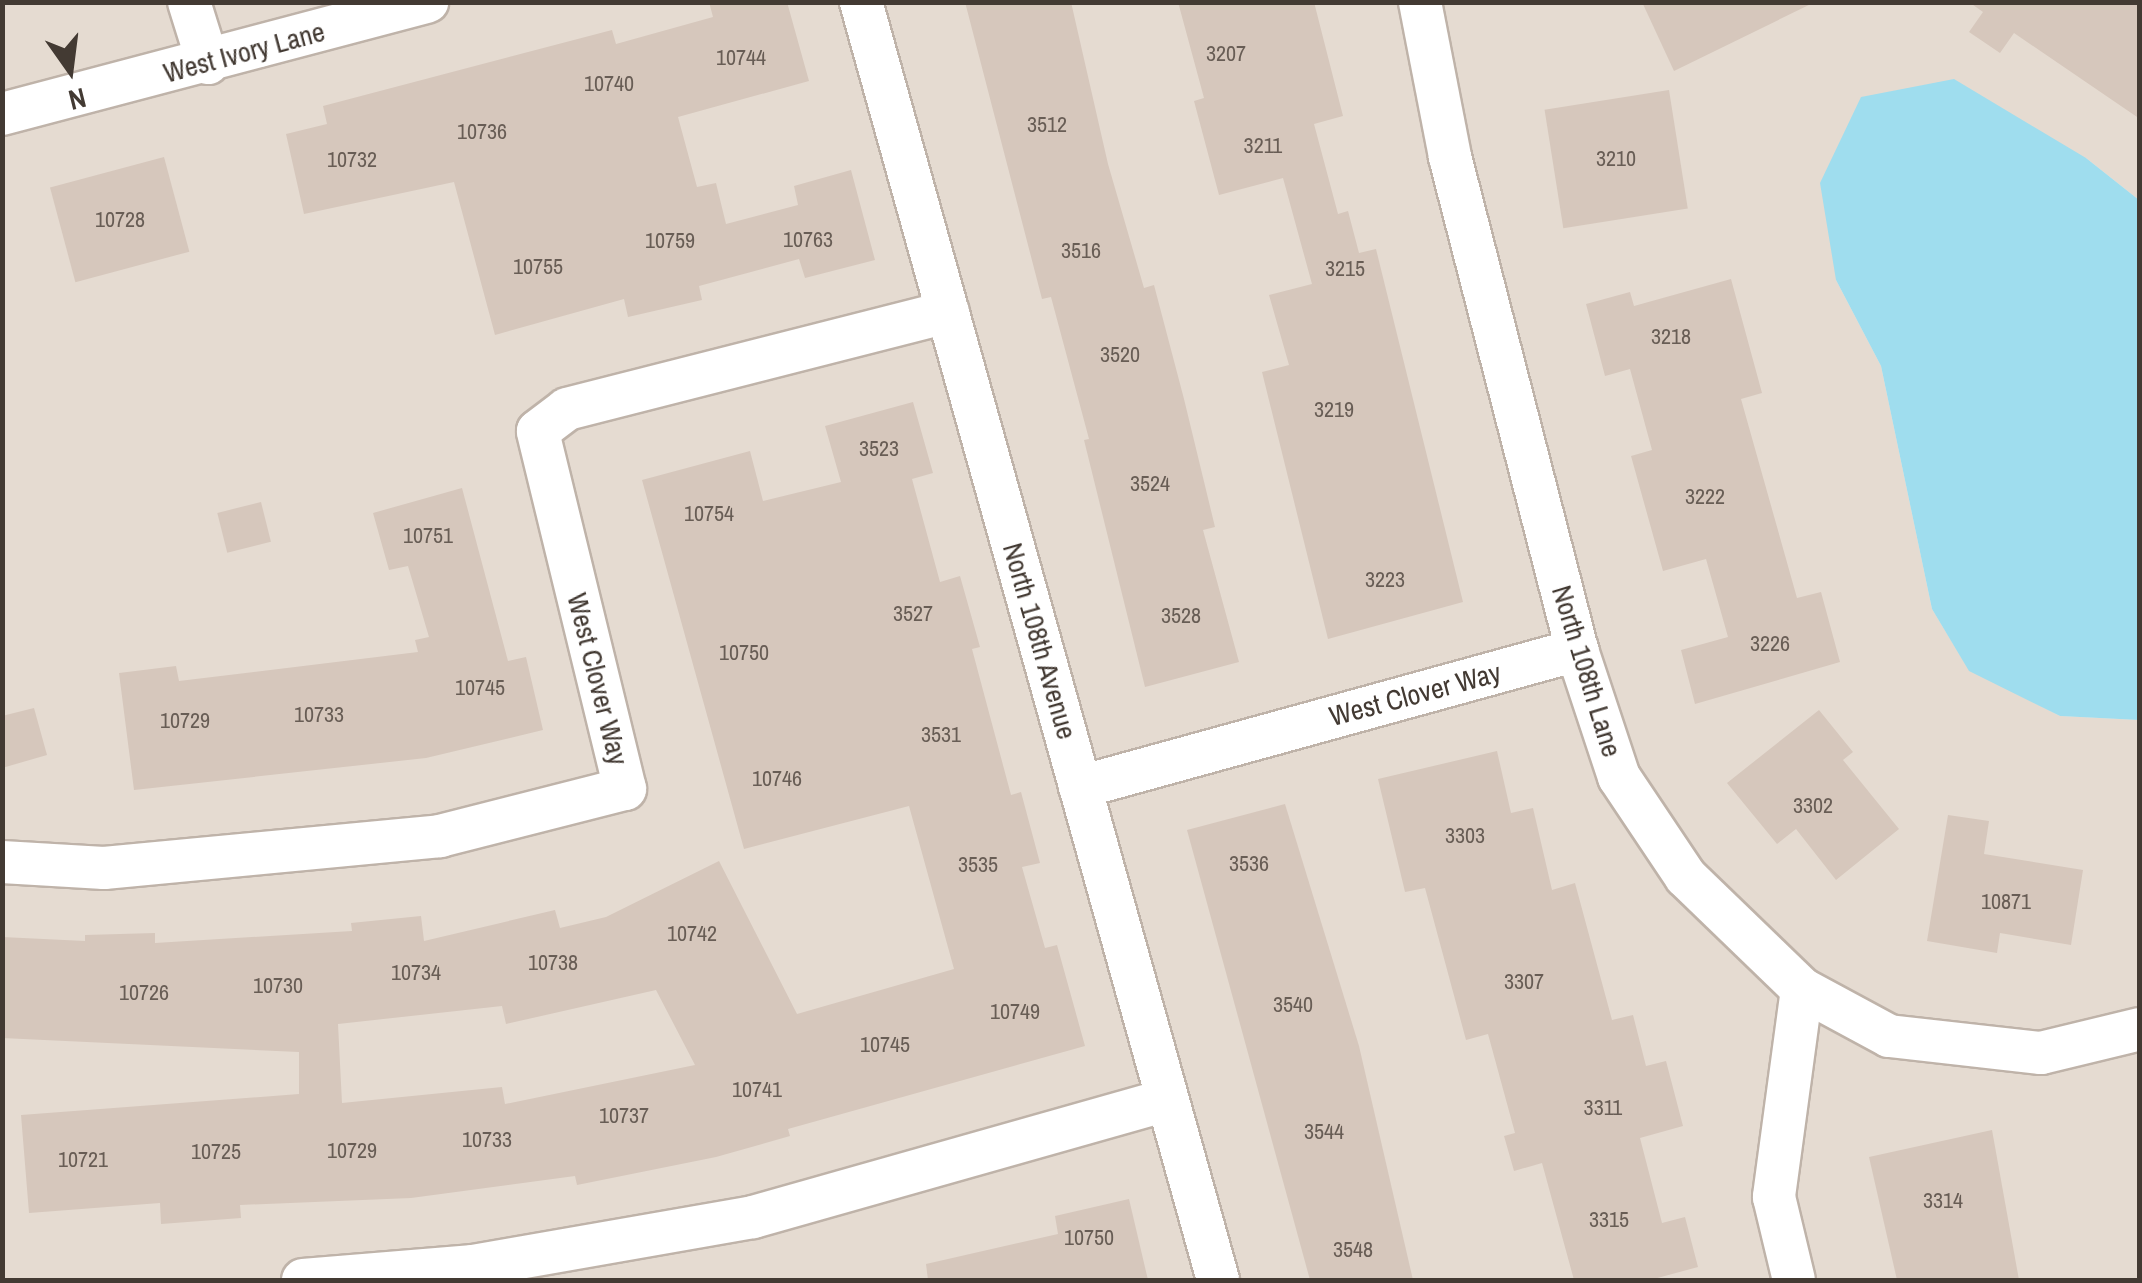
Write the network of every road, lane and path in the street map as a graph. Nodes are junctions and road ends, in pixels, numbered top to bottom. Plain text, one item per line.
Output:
1 (189, 2) edge
2 (426, 2) edge
3 (862, 2) edge
4 (1420, 2) edge
5 (208, 64) junction
6 (2, 114) edge
7 (948, 312) junction
8 (1577, 650) junction
9 (1080, 786) junction
10 (2, 862) edge
11 (1802, 989) junction
12 (2140, 1029) edge
13 (1168, 1100) junction
14 (303, 1280) edge
15 (1218, 1280) edge
16 (1794, 1280) edge

1 - 5 street
2 - 5 street, West Ivory Lane
3 - 7 street, North 108th Avenue
4 - 8 street, North 108th Lane
5 - 6 street, West Ivory Lane
7 - 9 street, North 108th Avenue
7 - 10 street, West Clover Way
8 - 9 street, West Clover Way
8 - 11 street, North 108th Lane
9 - 13 street, North 108th Avenue
11 - 12 street, North 108th Lane
11 - 16 street
13 - 14 street
13 - 15 street, North 108th Avenue

